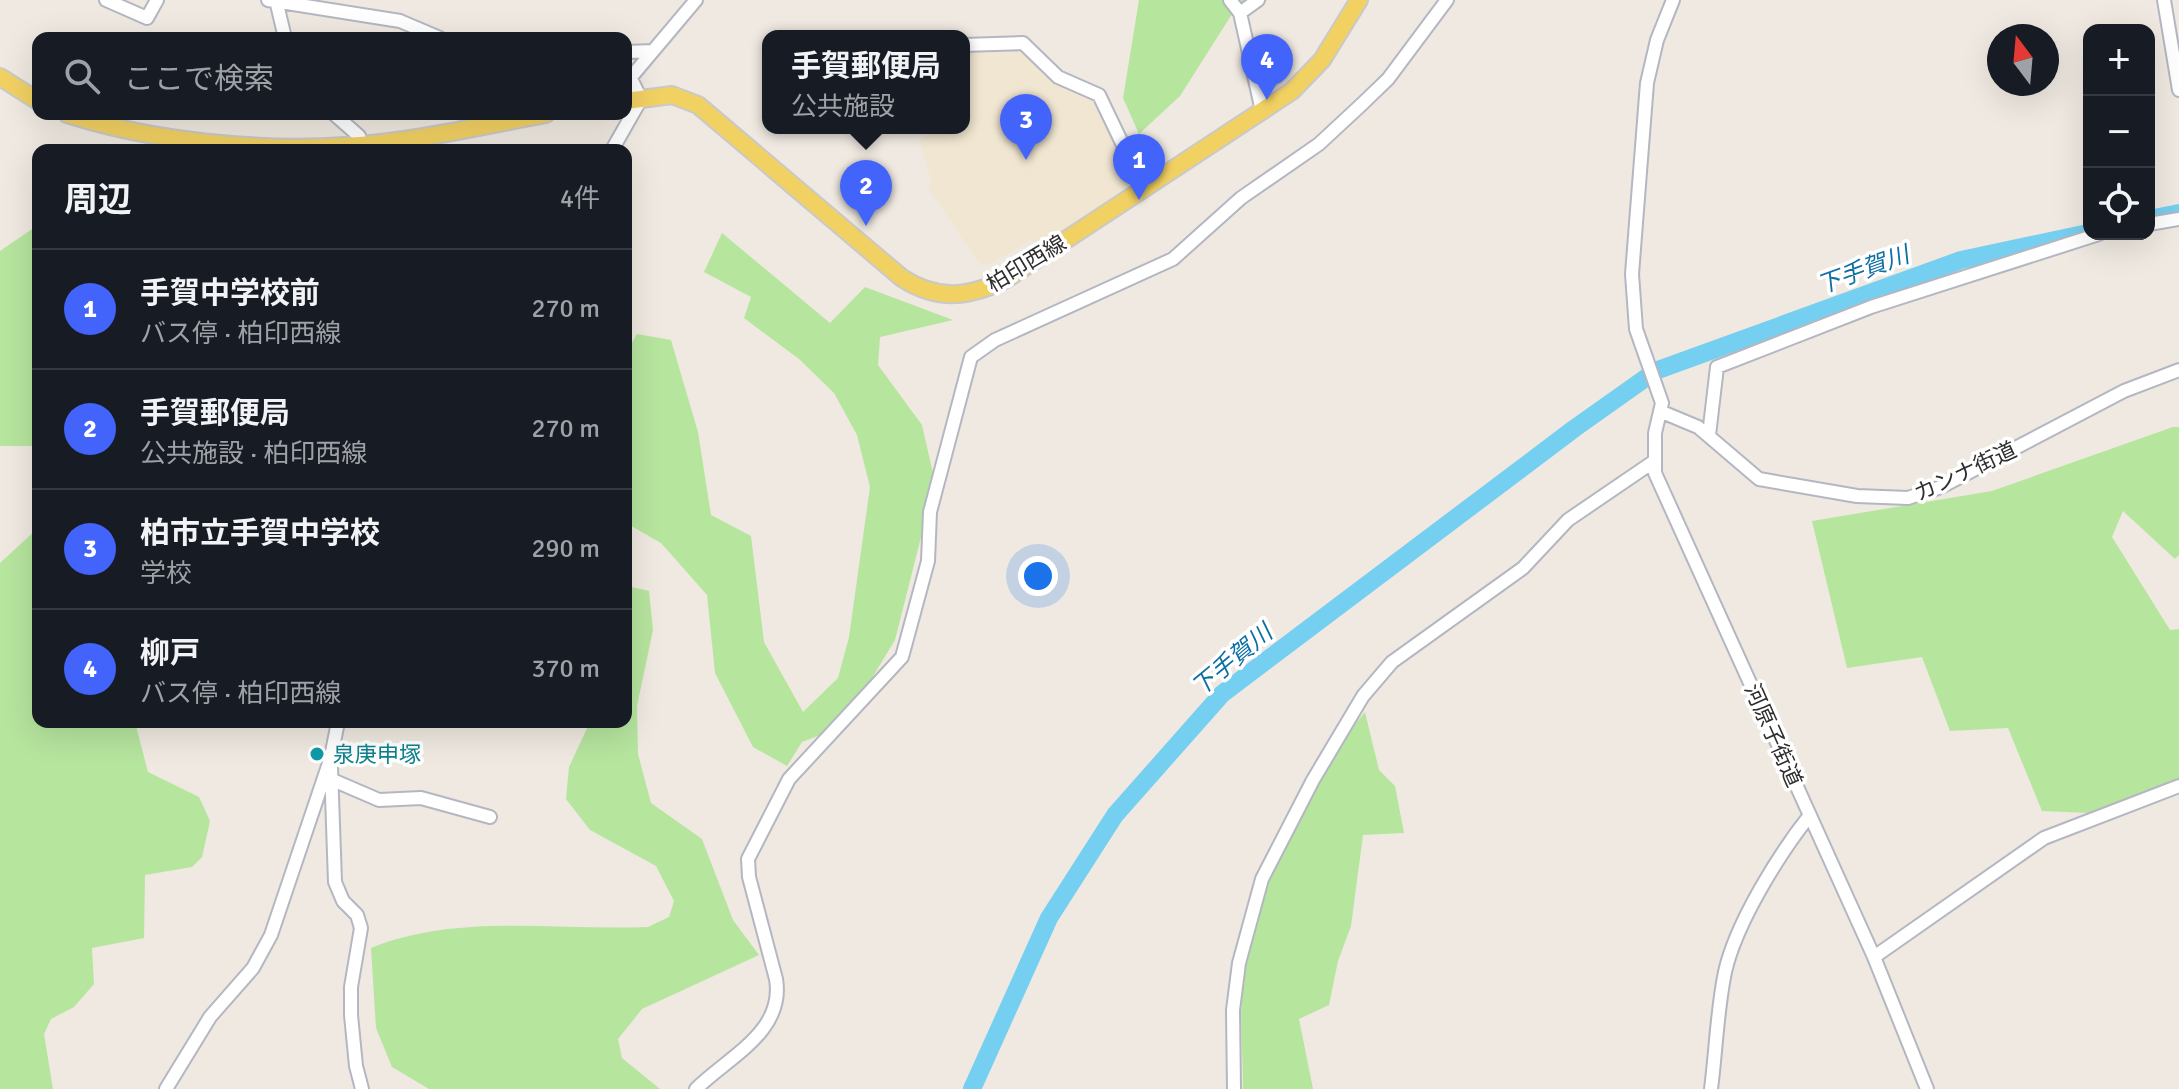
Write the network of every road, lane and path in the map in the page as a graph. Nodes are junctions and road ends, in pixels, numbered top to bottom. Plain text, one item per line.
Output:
1 (106, 0) edge
2 (157, 0) edge
3 (273, 0) edge
4 (696, 0) edge
5 (1230, 0) edge
6 (1258, 0) edge
7 (1359, 0) edge
8 (1447, 0) edge
9 (1673, 0) edge
10 (2164, 0) edge
11 (1240, 13) junction
12 (283, 32) edge
13 (426, 32) edge
14 (970, 45) edge
15 (653, 51) junction
16 (632, 52) edge
17 (632, 70) edge
18 (0, 77) edge
19 (2179, 90) edge
20 (32, 97) edge
21 (633, 100) edge
22 (1262, 111) junction
23 (86, 120) edge
24 (343, 120) edge
25 (513, 120) edge
26 (625, 120) edge
27 (243, 144) edge
28 (361, 144) edge
29 (380, 144) edge
30 (615, 144) edge
31 (1144, 189) junction
32 (2179, 219) edge
33 (2155, 223) edge
34 (2083, 239) edge
35 (2179, 370) edge
36 (1662, 412) junction
37 (1709, 435) junction
38 (1653, 462) junction
39 (337, 728) edge
40 (328, 778) junction
41 (2179, 786) edge
42 (1810, 815) junction
43 (490, 817) dead end
44 (1874, 957) junction
45 (166, 1089) edge
46 (362, 1089) edge
47 (696, 1089) edge
48 (1234, 1089) edge
49 (1711, 1089) edge
50 (1927, 1089) edge

1 - 2 street
3 - 12 street
3 - 13 street
4 - 15 street
5 - 11 street
6 - 11 street
7 - 22 main road, 柏印西線
8 - 47 street
9 - 36 street
10 - 19 street
11 - 22 street
14 - 31 street
15 - 16 street
15 - 17 street
18 - 20 main road
21 - 31 main road, 柏印西線
22 - 31 main road, 柏印西線
23 - 27 main road
24 - 28 street
25 - 29 main road
26 - 30 street
32 - 33 street
34 - 37 street
35 - 37 street, カンナ街道
36 - 37 street, カンナ街道
36 - 38 street
38 - 42 street, 河原子街道
38 - 48 street
39 - 40 street
40 - 43 street
40 - 45 street
40 - 46 street
41 - 44 street
42 - 44 street, 河原子街道
42 - 49 street
44 - 50 street, 河原子街道

